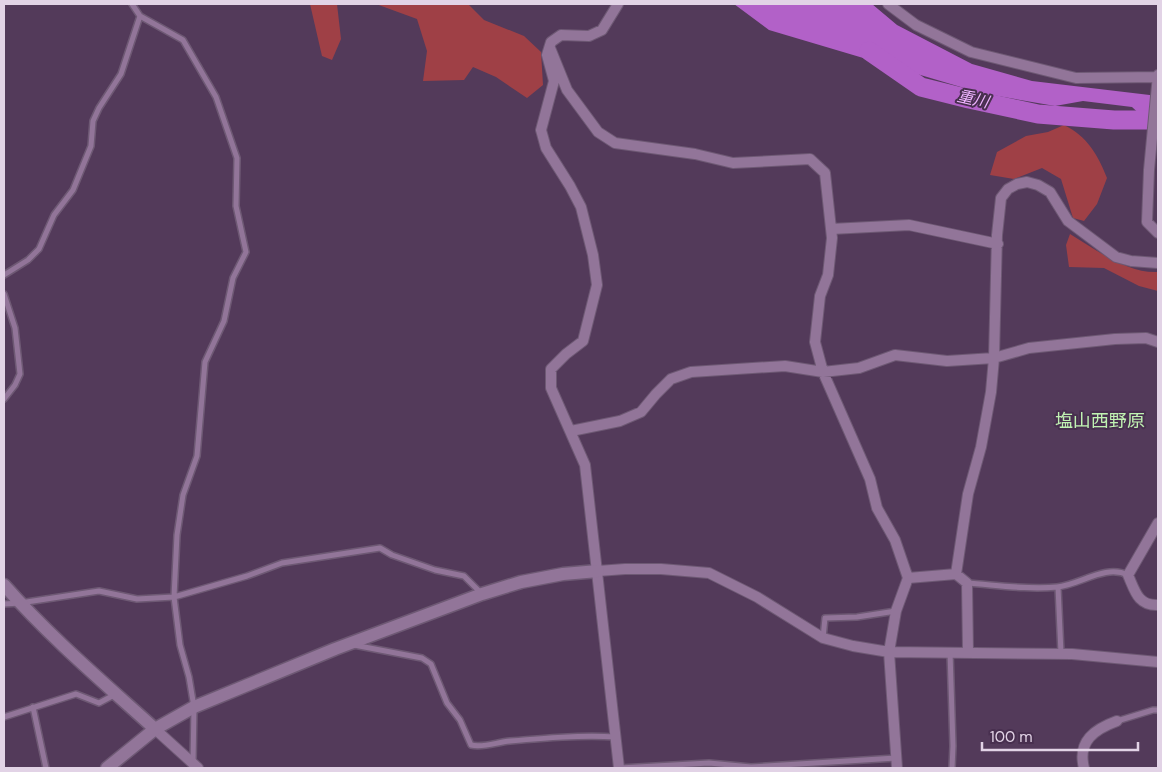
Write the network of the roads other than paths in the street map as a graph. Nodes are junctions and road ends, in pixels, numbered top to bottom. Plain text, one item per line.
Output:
1 (132, 4) edge
2 (618, 4) edge
3 (888, 4) edge
4 (140, 16) junction
5 (550, 48) junction
6 (1158, 77) edge
7 (1152, 173) edge
8 (831, 229) junction
9 (1158, 233) edge
10 (998, 244) junction
11 (1158, 263) edge
12 (4, 275) edge
13 (4, 294) edge
14 (1158, 342) edge
15 (994, 358) junction
16 (823, 372) junction
17 (4, 399) edge
18 (571, 432) junction
19 (1158, 523) edge
20 (598, 571) junction
21 (956, 574) junction
22 (1128, 575) junction
23 (908, 578) junction
24 (967, 583) junction
25 (4, 585) edge
26 (1058, 587) junction
27 (482, 594) junction
28 (174, 597) junction
29 (20, 603) junction
30 (4, 604) edge
31 (1158, 605) edge
32 (896, 611) junction
33 (823, 638) junction
34 (349, 644) junction
35 (889, 652) junction
36 (950, 652) junction
37 (968, 652) junction
38 (1061, 654) junction
39 (1158, 662) edge
40 (116, 694) junction
41 (33, 707) junction
42 (194, 707) junction
43 (1158, 710) edge
44 (4, 717) edge
45 (1117, 721) joint
46 (154, 729) junction
47 (616, 737) junction
48 (897, 763) edge
49 (195, 767) edge
50 (46, 768) edge
51 (107, 768) edge
52 (620, 768) edge
53 (952, 768) edge
54 (1084, 768) edge

1 - 4 lane
2 - 5 street
3 - 6 street
4 - 12 lane
4 - 28 lane
5 - 8 street
5 - 18 street
6 - 7 street
7 - 9 street
8 - 10 street
8 - 16 street
10 - 11 street
10 - 15 street
13 - 17 lane
14 - 15 street
15 - 16 street
15 - 21 street
16 - 18 street
16 - 23 street
18 - 20 street
19 - 22 street
20 - 27 street
20 - 33 street
20 - 47 street
21 - 23 street
21 - 24 street
22 - 26 lane
22 - 31 street
23 - 32 street
24 - 26 lane
24 - 37 street
25 - 29 street
26 - 38 lane
27 - 28 lane
27 - 34 street
28 - 29 lane
28 - 42 lane
29 - 30 lane
29 - 40 street
32 - 33 lane
32 - 35 street
33 - 35 street
34 - 42 street
34 - 47 lane
35 - 36 street
35 - 48 street
36 - 37 street
36 - 53 lane
37 - 38 street
38 - 39 street
40 - 41 lane
40 - 46 street
41 - 44 lane
41 - 50 lane
42 - 46 street
42 - 49 lane
43 - 45 lane
45 - 54 street
46 - 49 street
46 - 51 street
47 - 52 street
48 - 52 lane

